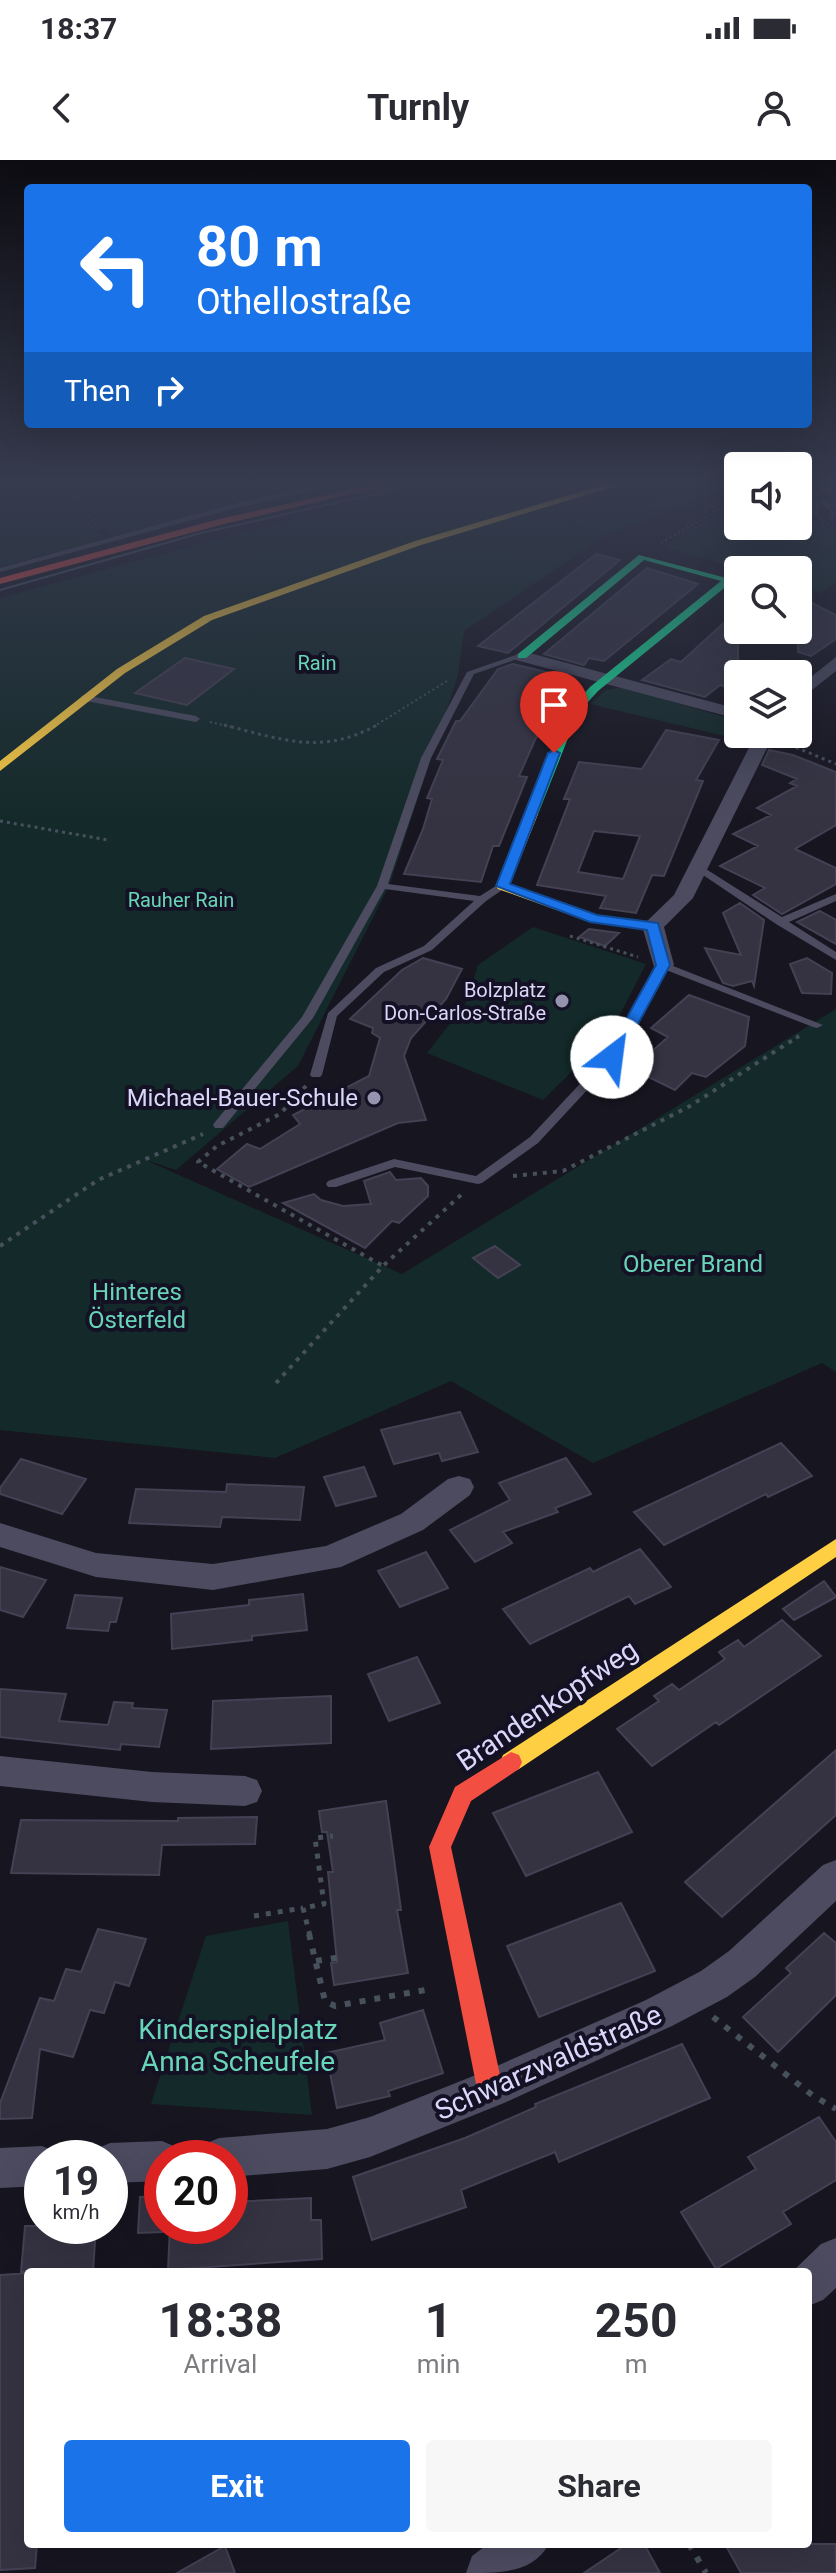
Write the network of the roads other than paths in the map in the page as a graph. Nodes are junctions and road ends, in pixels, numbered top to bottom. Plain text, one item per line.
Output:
1 (268, 594) edge
2 (598, 594) edge
3 (715, 594) edge
4 (522, 656) junction
5 (834, 666) edge
6 (608, 678) junction
7 (812, 684) edge
8 (84, 698) junction
9 (724, 710) edge
10 (196, 719) road end
11 (758, 748) edge
12 (0, 767) edge
13 (698, 867) junction
14 (382, 886) junction
15 (503, 886) junction
16 (836, 897) edge
17 (482, 899) junction
18 (780, 922) junction
19 (653, 926) junction
20 (836, 957) edge
21 (663, 965) junction
22 (817, 1025) road end
23 (316, 1075) road end
24 (219, 1125) road end
25 (332, 1184) dead end
26 (459, 1487) dead end
27 (0, 1535) edge
28 (836, 1547) edge
29 (0, 1771) edge
30 (245, 1791) dead end
31 (836, 1877) edge
32 (490, 2089) junction
33 (248, 2156) edge
34 (24, 2167) edge
35 (0, 2168) edge
36 (836, 2259) edge
37 (812, 2281) edge

1 - 8 street
2 - 4 street
3 - 6 street
4 - 6 street
4 - 14 lane
5 - 7 street
6 - 9 street
6 - 15 street
8 - 10 lane
8 - 12 street
11 - 13 street
13 - 18 lane
13 - 19 street
14 - 17 lane
14 - 24 lane
15 - 17 lane
15 - 19 street
16 - 18 lane
17 - 23 lane
18 - 20 lane
19 - 21 street
21 - 22 lane
21 - 25 lane
26 - 27 street
28 - 32 street, Brandenkopfweg
29 - 30 street
31 - 32 street, Schwarzwaldstraße
32 - 33 street, Schwarzwaldstraße
34 - 35 street
36 - 37 street

